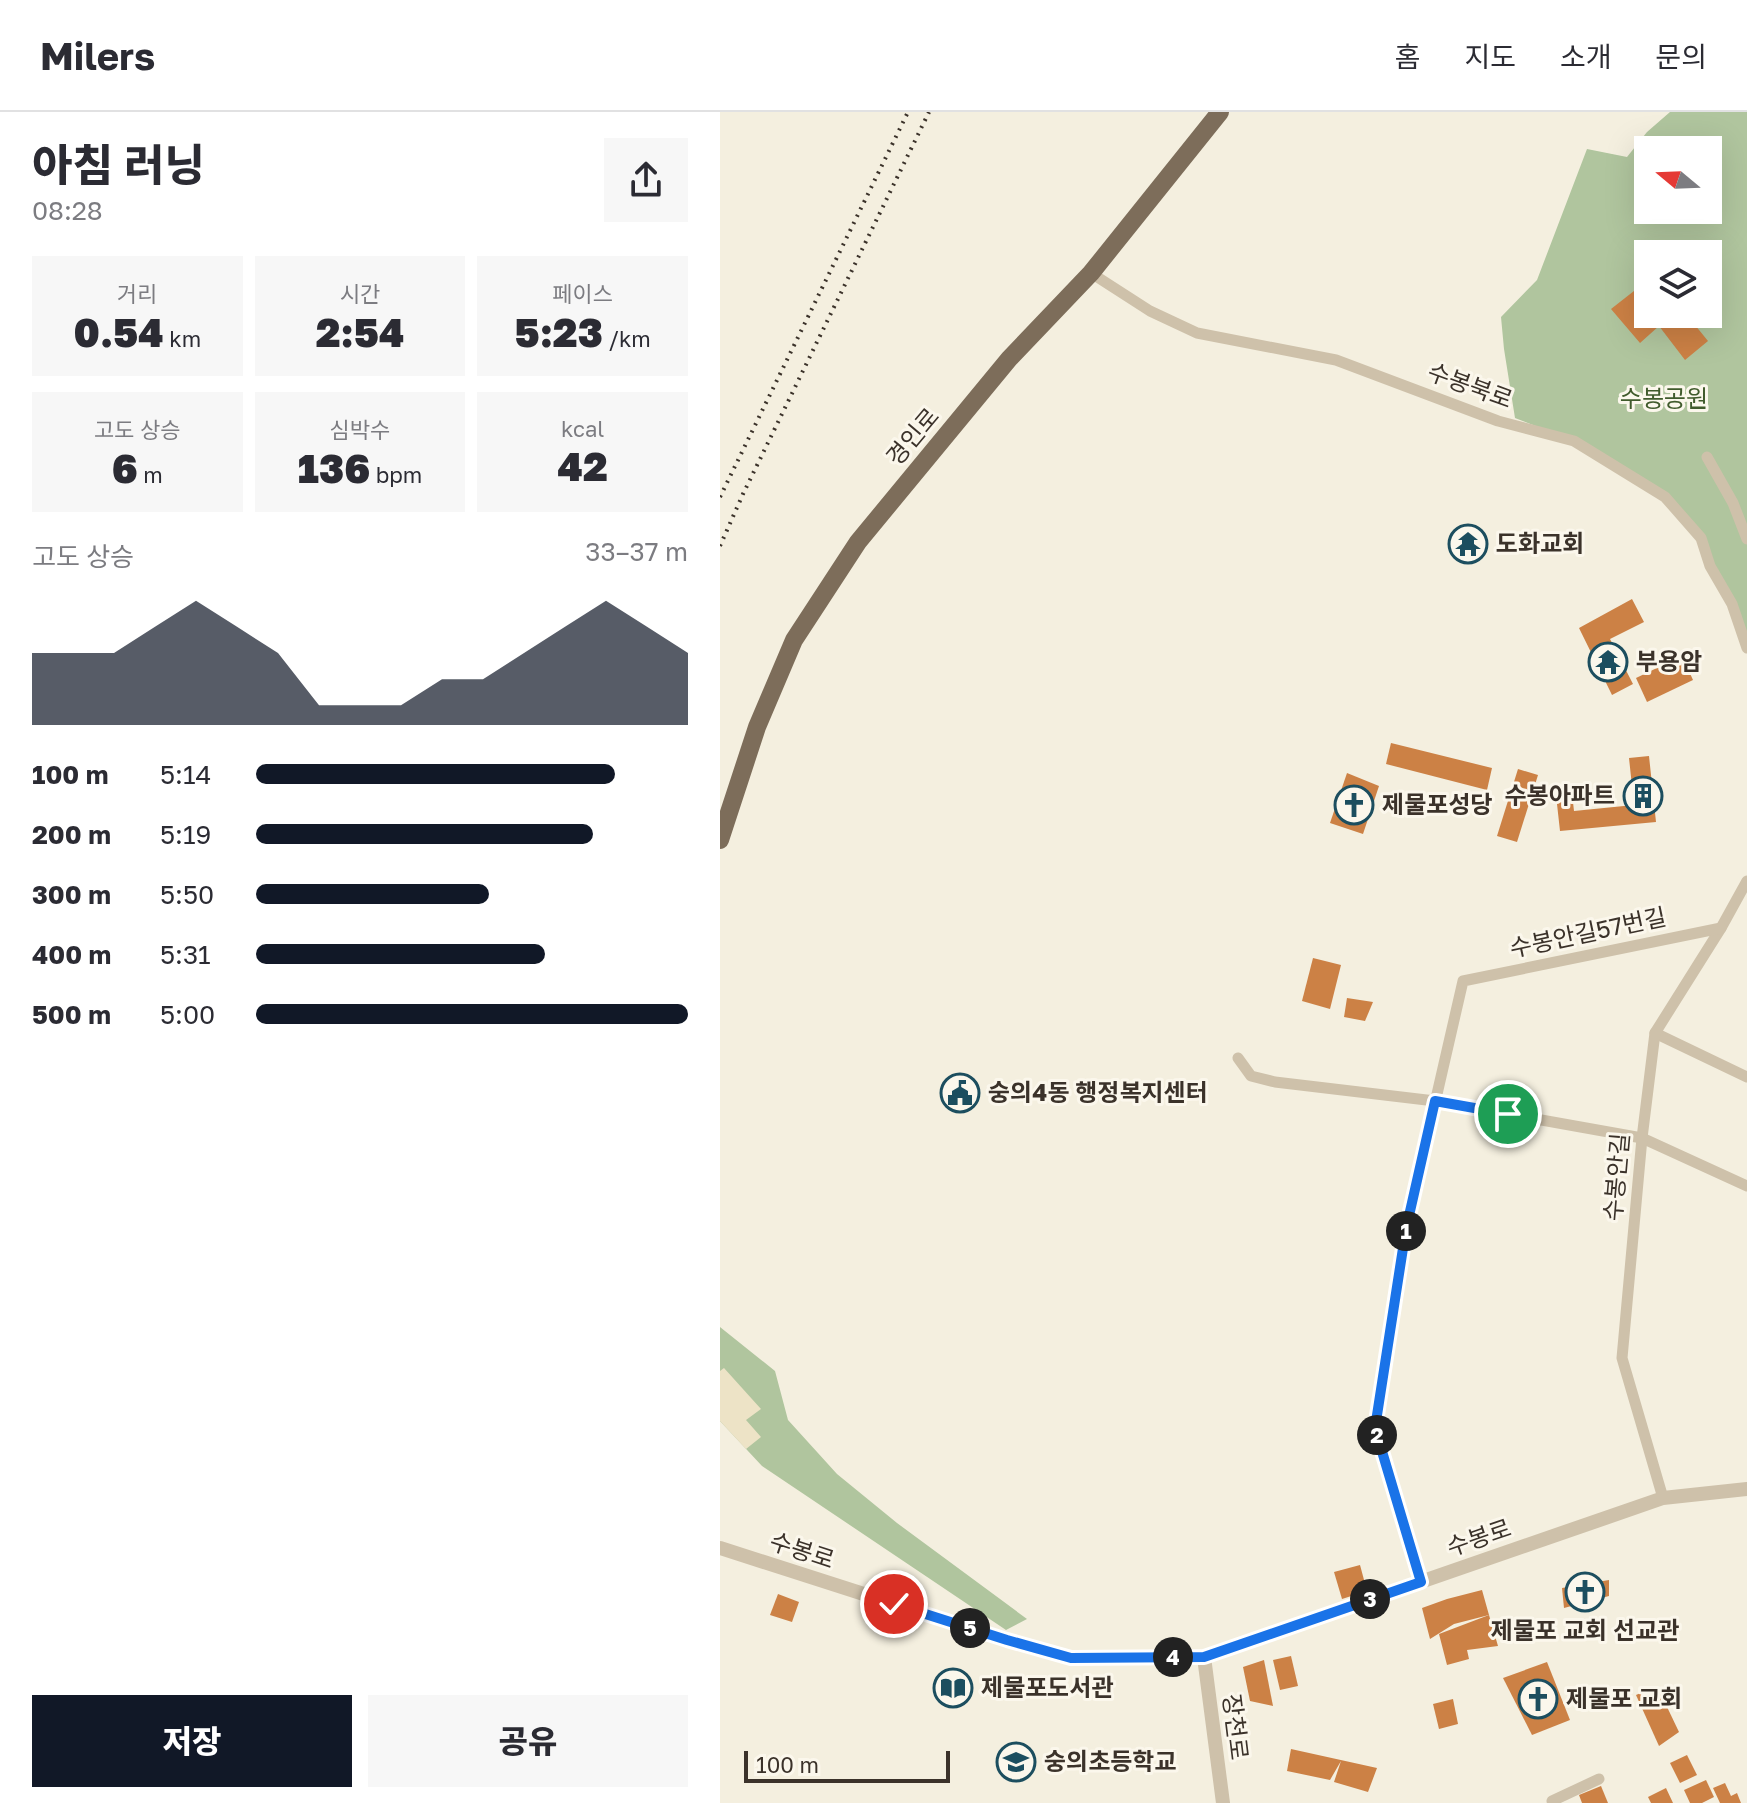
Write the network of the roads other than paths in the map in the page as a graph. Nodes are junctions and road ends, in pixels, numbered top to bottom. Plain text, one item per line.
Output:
1 (1220, 112) edge
2 (1091, 273) junction
3 (1707, 457) dead end
4 (1747, 539) edge
5 (1747, 599) edge
6 (1732, 604) junction
7 (1747, 648) edge
8 (720, 840) edge
9 (1747, 881) edge
10 (1721, 928) junction
11 (1655, 1033) junction
12 (1238, 1058) dead end
13 (1747, 1077) edge
14 (1435, 1101) junction
15 (1642, 1138) junction
16 (1747, 1186) edge
17 (1747, 1489) edge
18 (1663, 1498) junction
19 (720, 1548) edge
20 (1421, 1582) junction
21 (1204, 1657) junction
22 (1599, 1779) dead end
23 (1552, 1801) dead end
24 (1223, 1803) edge

1 - 2 main road, 경인로
2 - 6 street, 수봉북로
2 - 8 main road, 경인로
3 - 4 street
5 - 6 street
6 - 7 street, 수봉북로
9 - 10 street, 수봉안길
10 - 11 street, 수봉안길
10 - 14 street, 수봉안길57번길
11 - 13 street
11 - 15 street, 수봉안길
12 - 14 street
14 - 15 street
14 - 20 street
15 - 16 street
15 - 18 street, 수봉안길
17 - 18 street, 수봉로
18 - 20 street, 수봉로
19 - 21 street, 수봉로
20 - 21 street, 수봉로
21 - 24 street, 장천로
22 - 23 street

